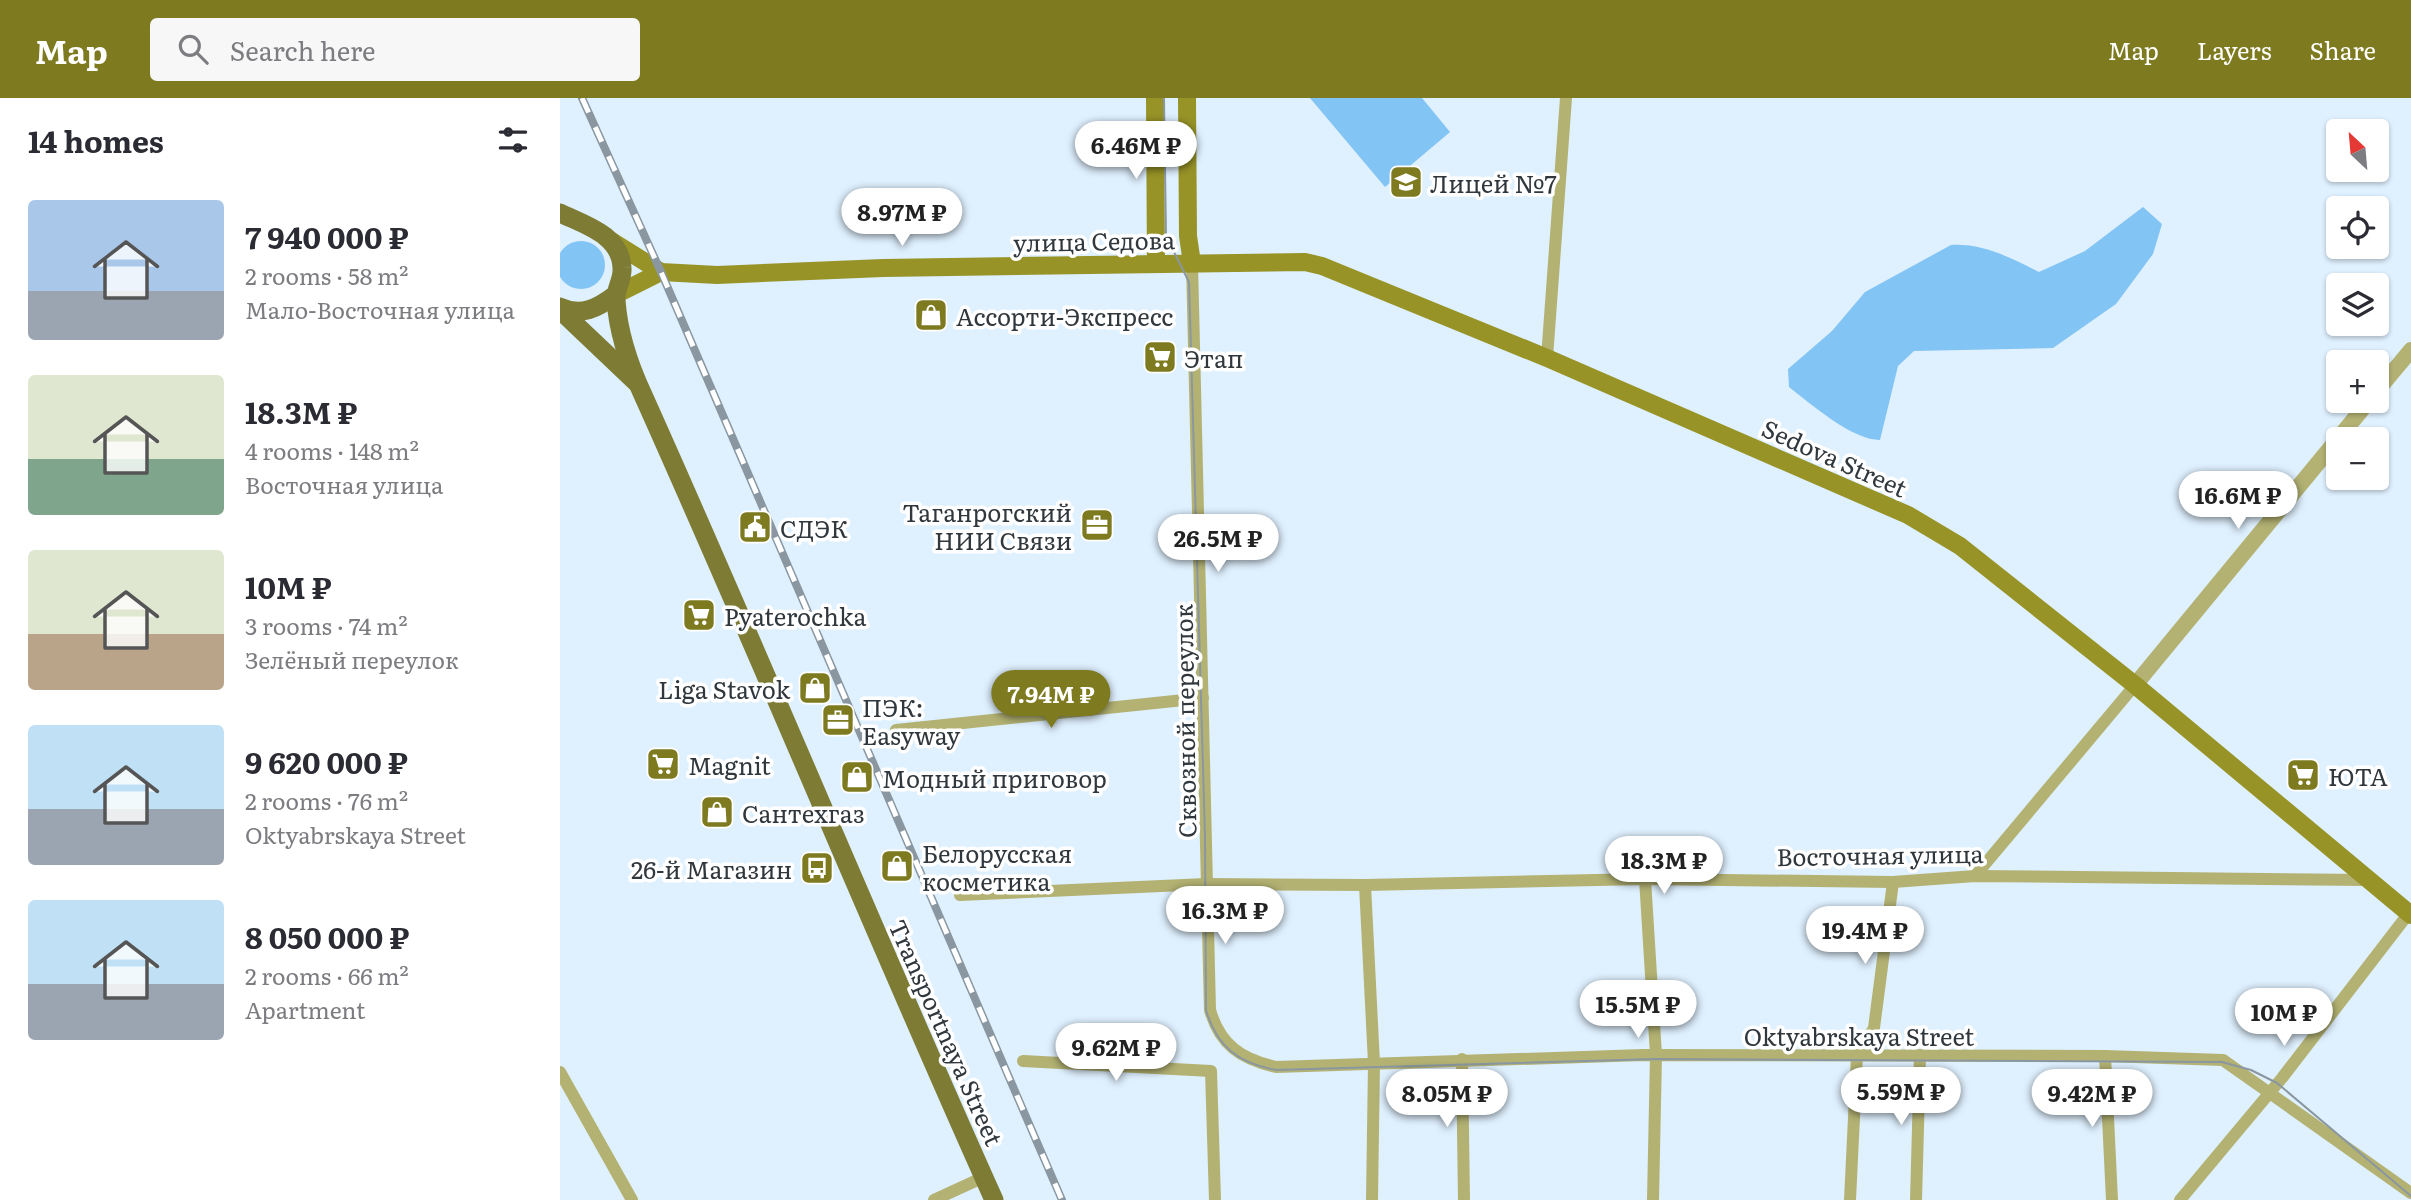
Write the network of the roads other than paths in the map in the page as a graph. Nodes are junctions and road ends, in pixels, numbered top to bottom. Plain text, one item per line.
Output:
1 (1155, 98) edge
2 (1187, 98) edge
3 (1566, 98) edge
4 (560, 214) edge
5 (560, 232) edge
6 (604, 235) junction
7 (1192, 263) junction
8 (1156, 264) junction
9 (661, 271) junction
10 (615, 295) junction
11 (560, 309) edge
12 (2411, 350) edge
13 (1547, 358) junction
14 (2389, 376) edge
15 (637, 382) junction
16 (2359, 413) edge
17 (2135, 685) junction
18 (1203, 698) junction
19 (896, 730) dead end
20 (1975, 876) junction
21 (1645, 879) junction
22 (2367, 880) junction
23 (1893, 882) junction
24 (1206, 884) junction
25 (1365, 885) junction
26 (960, 895) dead end
27 (2410, 914) edge
28 (1210, 1010) joint
29 (1656, 1055) junction
30 (1920, 1055) junction
31 (1857, 1056) junction
32 (2105, 1056) junction
33 (1462, 1059) junction
34 (1023, 1061) dead end
35 (1374, 1063) junction
36 (560, 1072) edge
37 (2269, 1093) junction
38 (984, 1177) junction
39 (2411, 1193) edge
40 (632, 1200) edge
41 (934, 1200) edge
42 (994, 1200) edge
43 (1215, 1200) edge
44 (1372, 1200) edge
45 (1464, 1200) edge
46 (1653, 1200) edge
47 (1850, 1200) edge
48 (1916, 1200) edge
49 (2112, 1200) edge
50 (2180, 1200) edge

1 - 8 main road
2 - 7 main road
3 - 13 street
4 - 6 main road
5 - 6 main road
6 - 9 main road, улица Седова
6 - 10 main road
7 - 8 main road, улица Седова
7 - 13 main road, Sedova Street
7 - 18 street, Сквозной переулок
8 - 9 main road, улица Седова
9 - 10 main road
10 - 11 main road
10 - 15 main road
11 - 15 main road
12 - 14 street
13 - 17 main road, Sedova Street
15 - 38 main road, Transportnaya Street
16 - 17 street
17 - 20 street
17 - 22 main road, Sedova Street
18 - 19 street
18 - 24 street, Сквозной переулок
20 - 22 street, Восточная улица
20 - 23 street, Восточная улица
21 - 23 street, Восточная улица
21 - 25 street, Восточная улица
21 - 29 street
22 - 27 main road
23 - 31 street
24 - 25 street, Восточная улица
24 - 26 street, Восточная улица
24 - 28 street, Сквозной переулок
25 - 35 street
27 - 37 street
28 - 35 street, Oktyabrskaya Street
29 - 31 street, Oktyabrskaya Street
29 - 33 street, Oktyabrskaya Street
29 - 46 street
30 - 31 street, Oktyabrskaya Street
30 - 32 street, Oktyabrskaya Street
30 - 48 street
31 - 47 street
32 - 37 street, Oktyabrskaya Street
32 - 49 street
33 - 35 street, Oktyabrskaya Street
33 - 45 street
34 - 43 street
35 - 44 street
36 - 40 street
37 - 39 street, Oktyabrskaya Street
37 - 50 street
38 - 41 street
38 - 42 main road, Transportnaya Street

